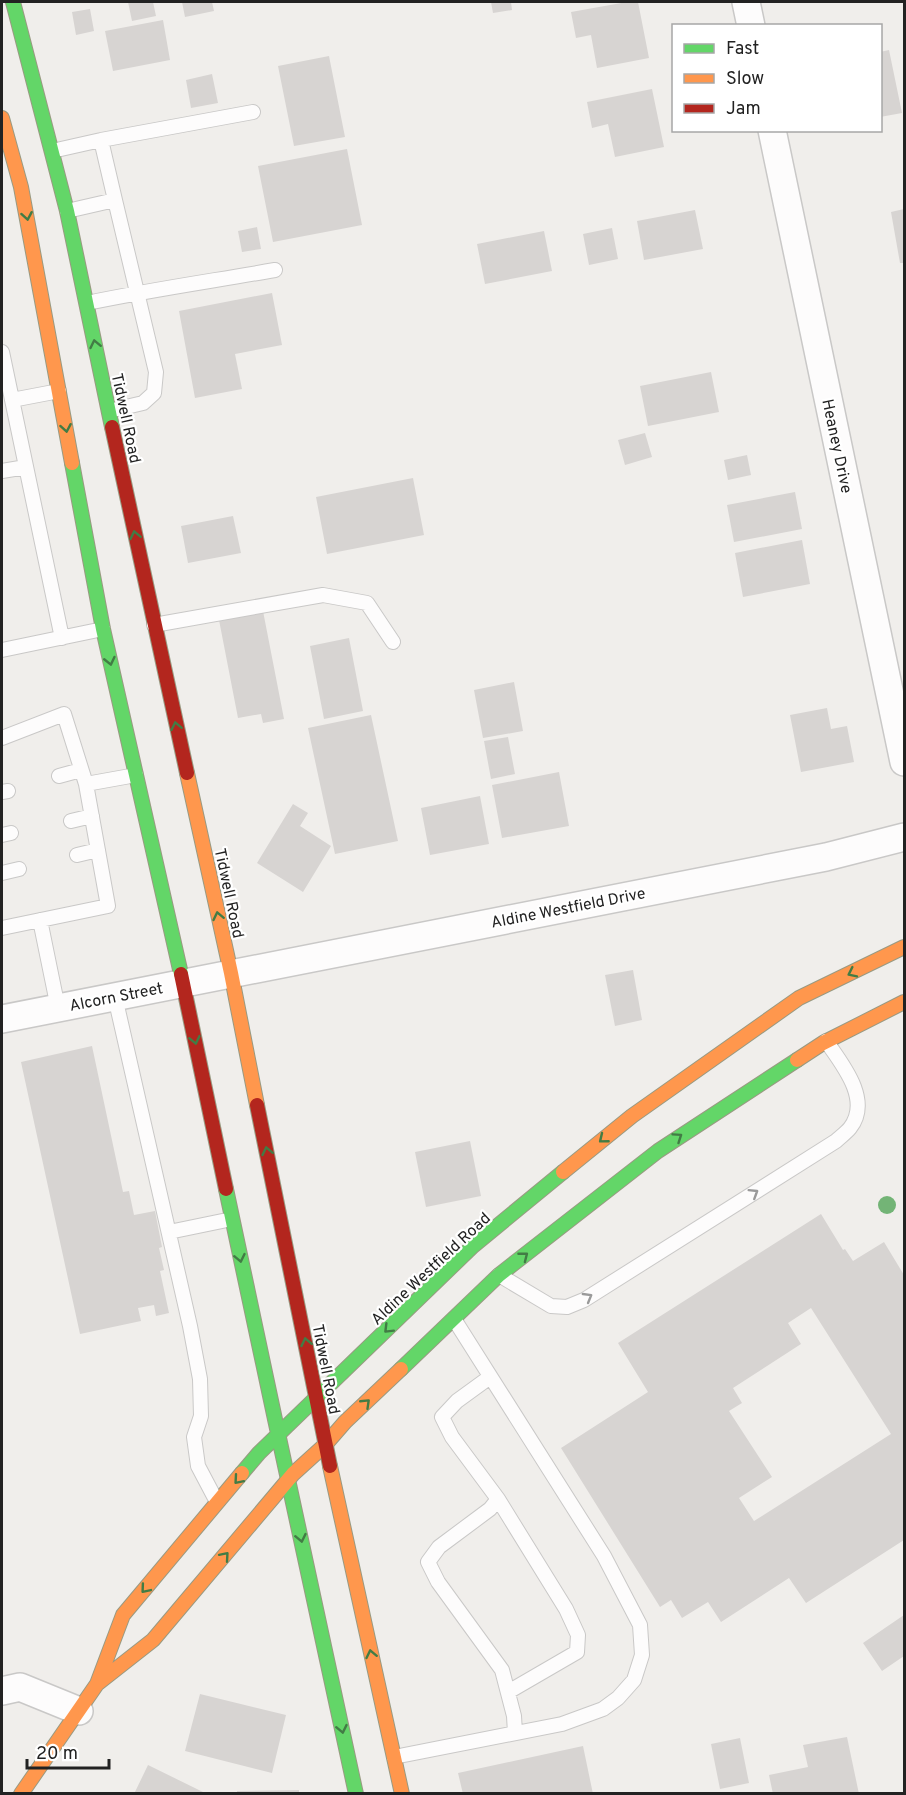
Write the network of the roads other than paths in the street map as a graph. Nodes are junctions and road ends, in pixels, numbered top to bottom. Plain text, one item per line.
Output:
1 (13, 2) edge
2 (746, 2) edge
3 (751, 24) edge
4 (252, 112) dead end
5 (2, 118) edge
6 (772, 132) edge
7 (101, 140) junction
8 (52, 151) junction
9 (59, 177) junction
10 (26, 186) junction
11 (115, 200) junction
12 (67, 211) junction
13 (275, 270) dead end
14 (137, 292) junction
15 (87, 303) junction
16 (2, 352) edge
17 (59, 391) junction
18 (12, 400) junction
19 (109, 411) junction
20 (26, 467) junction
21 (2, 471) edge
22 (149, 625) junction
23 (108, 628) junction
24 (62, 638) junction
25 (393, 642) dead end
26 (2, 651) edge
27 (2, 738) edge
28 (904, 762) edge
29 (81, 770) junction
30 (136, 775) junction
31 (59, 776) dead end
32 (86, 784) junction
33 (92, 816) junction
34 (71, 820) dead end
35 (904, 837) edge
36 (98, 850) junction
37 (77, 855) dead end
38 (19, 869) dead end
39 (2, 873) edge
40 (40, 920) junction
41 (2, 928) edge
42 (904, 947) edge
43 (231, 973) junction
44 (183, 983) junction
45 (115, 997) junction
46 (904, 1002) edge
47 (58, 1008) junction
48 (2, 1019) edge
49 (826, 1041) junction
50 (232, 1219) junction
51 (169, 1232) junction
52 (499, 1275) junction
53 (454, 1319) junction
54 (490, 1377) junction
55 (316, 1400) junction
56 (277, 1436) junction
57 (325, 1445) junction
58 (287, 1482) junction
59 (498, 1499) junction
60 (218, 1504) junction
61 (97, 1684) junction
62 (2, 1691) edge
63 (508, 1692) junction
64 (79, 1711) junction
65 (515, 1733) junction
66 (394, 1757) junction
67 (21, 1794) edge
68 (356, 1794) edge
69 (402, 1794) edge

1 - 8 main road, Tidwell Road
2 - 3 street
4 - 7 lane
5 - 10 main road
6 - 28 street, Heaney Drive
7 - 8 lane
7 - 11 lane
8 - 9 main road, Tidwell Road
9 - 10 main road
9 - 12 main road, Tidwell Road
10 -> 17 main road
11 - 12 lane
11 - 14 lane
12 - 15 main road, Tidwell Road
13 - 14 lane
14 - 15 lane
14 - 19 lane
19 -> 15 main road, Tidwell Road
16 - 18 lane
17 - 18 lane
17 -> 23 main road
18 - 20 lane
22 -> 19 main road, Tidwell Road
20 - 21 lane
20 - 24 lane
22 - 25 lane
43 -> 22 main road, Tidwell Road
23 - 24 lane
23 -> 30 main road
24 - 26 lane
27 - 29 lane
29 - 31 lane
29 - 32 lane
30 - 32 lane
30 - 44 main road
32 - 33 lane
33 - 34 lane
33 - 36 lane
35 - 43 street, Aldine Westfield Drive
36 - 37 lane
36 - 40 lane
38 - 39 lane
40 - 41 lane
40 - 47 lane
42 -> 55 main road, Aldine Westfield Road
43 - 44 street, Alcorn Street
55 -> 43 main road, Tidwell Road
44 - 45 street, Alcorn Street
44 -> 50 main road
45 - 47 street, Alcorn Street
45 - 51 lane
46 - 49 main road, Aldine Westfield Road
47 - 48 street, Alcorn Street
52 -> 49 main road, Aldine Westfield Road
52 -> 49 lane
50 - 51 lane
50 -> 56 main road
51 - 60 lane
52 - 53 main road, Aldine Westfield Road
53 - 54 lane
57 -> 53 main road, Aldine Westfield Road
54 - 59 lane
54 - 65 lane
55 - 56 main road, Aldine Westfield Road
55 - 57 main road, Tidwell Road
56 - 58 main road
56 -> 60 main road, Aldine Westfield Road
57 - 58 main road, Aldine Westfield Road
66 -> 57 main road, Tidwell Road
61 -> 58 main road, Aldine Westfield Road
58 -> 68 main road
59 - 63 lane
59 - 63 lane
60 -> 61 main road, Aldine Westfield Road
61 - 64 main road, Aldine Westfield Road
62 - 64 street
63 - 65 lane
64 - 67 main road, Aldine Westfield Road
65 - 66 lane
66 - 69 main road, Tidwell Road

